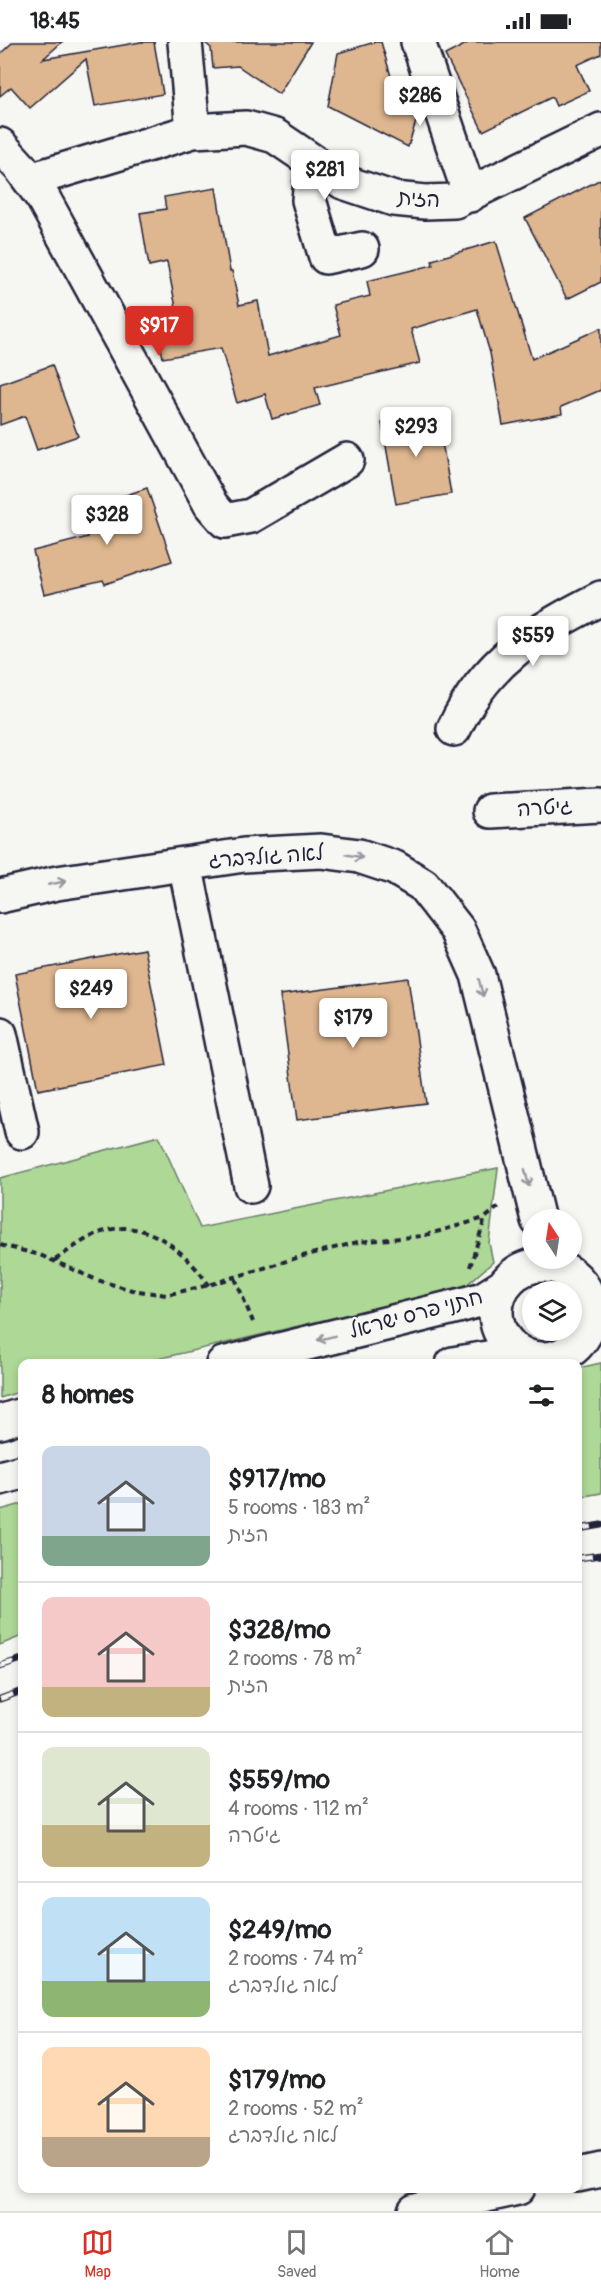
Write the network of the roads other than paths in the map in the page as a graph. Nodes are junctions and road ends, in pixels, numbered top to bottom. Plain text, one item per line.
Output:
1 (185, 42) edge
2 (418, 42) edge
3 (601, 130) edge
4 (193, 131) junction
5 (0, 145) edge
6 (313, 162) junction
7 (30, 180) junction
8 (470, 195) junction
9 (362, 249) dead end
10 (347, 460) dead end
11 (601, 598) edge
12 (454, 729) dead end
13 (601, 805) edge
14 (490, 811) dead end
15 (185, 864) junction
16 (0, 896) edge
17 (0, 1034) edge
18 (22, 1132) dead end
19 (251, 1186) dead end
20 (535, 1209) edge
21 (524, 1269) edge
22 (563, 1269) edge
23 (589, 1278) edge
24 (502, 1287) junction
25 (595, 1319) edge
26 (243, 1359) edge
27 (482, 1359) edge
28 (537, 1359) junction
29 (18, 1416) edge
30 (0, 1422) edge
31 (18, 1473) edge
32 (0, 1478) edge
33 (601, 2170) edge
34 (582, 2174) edge
35 (496, 2193) edge
36 (415, 2211) edge

1 - 4 street
2 - 8 street
3 - 8 street, הזית
4 - 6 street, הזית
4 - 7 street, הזית
5 - 7 street
6 - 8 street, הזית
6 - 9 street
7 - 10 street
11 - 12 street
13 - 14 street, גיטרה
16 -> 15 street, לאה גולדברג
15 - 19 street
15 -> 20 street, לאה גולדברג
17 - 18 street
21 - 24 street
22 - 23 street
23 - 25 street
24 -> 26 street, חתני פרס ישראל
24 - 28 street
25 - 28 street
27 - 28 street
29 - 30 street
31 - 32 street
33 - 34 street
35 - 36 street

